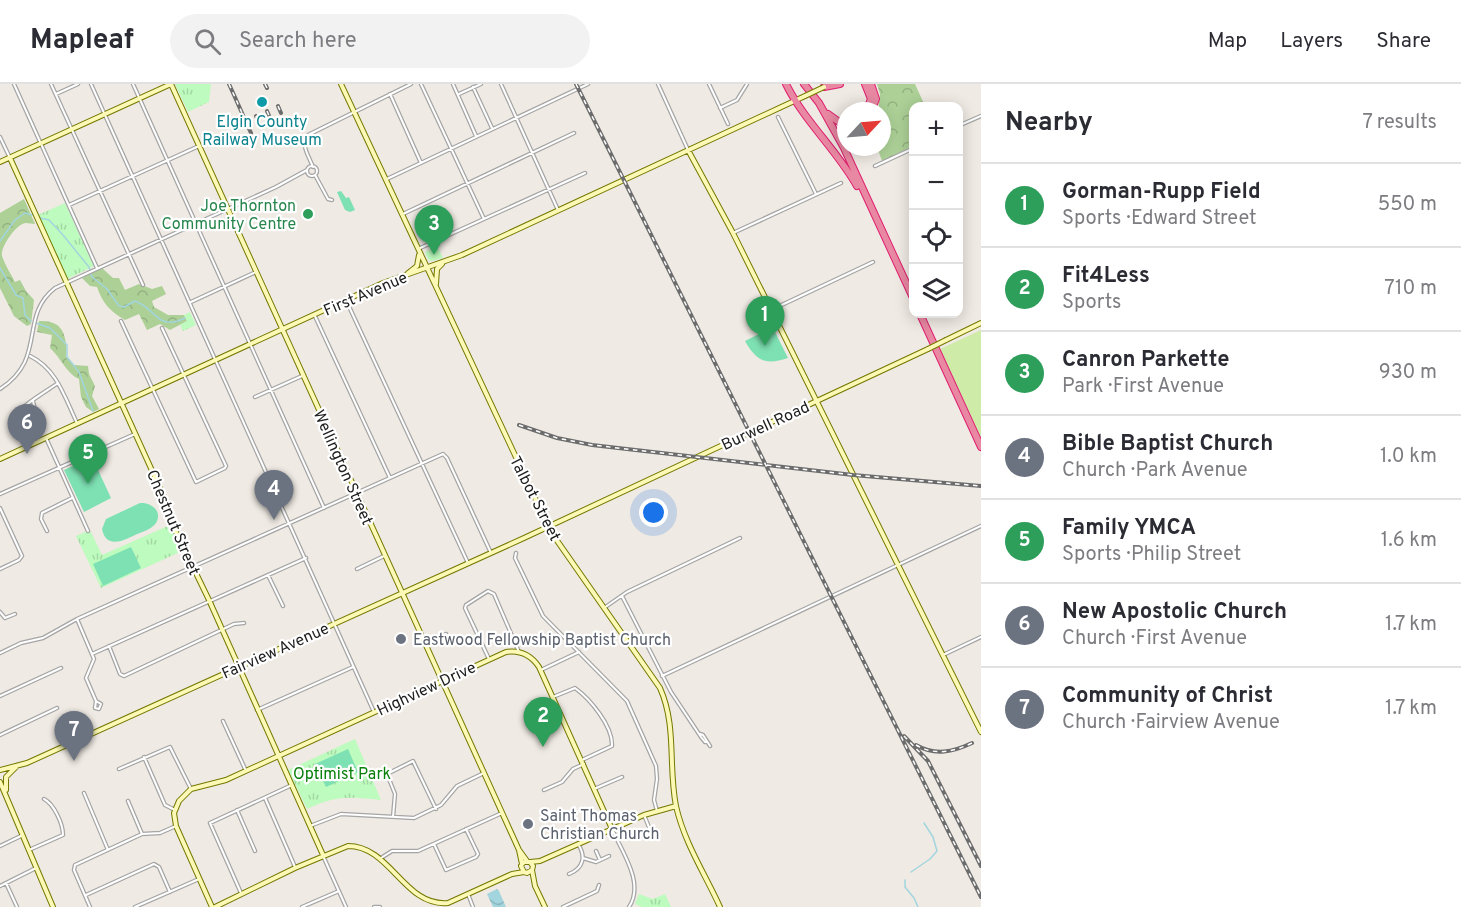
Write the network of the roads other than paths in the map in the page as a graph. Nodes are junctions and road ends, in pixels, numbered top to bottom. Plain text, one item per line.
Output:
1 (14, 84) edge
2 (51, 84) edge
3 (78, 84) edge
4 (91, 84) edge
5 (133, 84) edge
6 (171, 84) edge
7 (341, 84) edge
8 (411, 84) edge
9 (421, 84) edge
10 (453, 84) edge
11 (481, 84) edge
12 (501, 84) edge
13 (588, 84) edge
14 (658, 84) edge
15 (709, 84) edge
16 (747, 84) edge
17 (786, 84) edge
18 (804, 84) edge
19 (840, 84) edge
20 (861, 84) edge
21 (866, 84) edge
22 (871, 84) edge
23 (827, 85) edge
24 (473, 87) junction
25 (56, 94) junction
26 (390, 94) junction
27 (458, 94) junction
28 (870, 97) junction
29 (140, 99) junction
30 (794, 101) junction
31 (870, 102) edge
32 (875, 102) edge
33 (819, 104) junction
34 (720, 108) junction
35 (354, 112) junction
36 (105, 115) junction
37 (981, 116) edge
38 (778, 117) dead end
39 (517, 118) junction
40 (837, 120) edge
41 (728, 124) dead end
42 (963, 124) edge
43 (493, 129) junction
44 (72, 130) junction
45 (574, 133) dead end
46 (0, 137) edge
47 (476, 137) junction
48 (41, 144) junction
49 (199, 146) junction
50 (451, 149) junction
51 (688, 150) junction
52 (909, 150) edge
53 (532, 152) junction
54 (851, 156) edge
55 (9, 158) junction
56 (168, 160) junction
57 (0, 162) edge
58 (421, 163) junction
59 (874, 166) dead end
60 (310, 168) junction
61 (585, 173) dead end
62 (309, 175) junction
63 (315, 175) junction
64 (132, 176) junction
65 (298, 177) junction
66 (385, 180) junction
67 (467, 183) junction
68 (841, 183) dead end
69 (549, 188) junction
70 (100, 191) junction
71 (865, 193) junction
72 (816, 194) junction
73 (332, 200) dead end
74 (69, 205) junction
75 (228, 209) junction
76 (558, 211) junction
77 (401, 215) junction
78 (484, 219) junction
79 (196, 223) junction
80 (733, 233) junction
81 (161, 239) junction
82 (418, 251) junction
83 (128, 254) junction
84 (894, 256) junction
85 (873, 262) dead end
86 (442, 263) junction
87 (97, 268) junction
88 (427, 268) junction
89 (256, 272) junction
90 (405, 275) junction
91 (66, 282) junction
92 (143, 285) dead end
93 (225, 286) junction
94 (436, 288) junction
95 (909, 289) edge
96 (346, 300) junction
97 (190, 303) junction
98 (771, 310) junction
99 (314, 314) junction
100 (922, 318) edge
101 (121, 321) dead end
102 (981, 323) edge
103 (162, 328) dead end
104 (283, 329) junction
105 (250, 345) junction
106 (29, 356) junction
107 (216, 360) junction
108 (183, 375) junction
109 (302, 376) junction
110 (58, 383) junction
111 (0, 388) edge
112 (152, 389) junction
113 (270, 390) junction
114 (255, 397) dead end
115 (33, 401) junction
116 (817, 401) junction
117 (121, 403) junction
118 (77, 423) junction
119 (135, 434) junction
120 (46, 438) junction
121 (981, 447) edge
122 (0, 459) edge
123 (422, 463) junction
124 (59, 468) junction
125 (390, 478) junction
126 (356, 494) junction
127 (0, 495) edge
128 (72, 498) junction
129 (0, 508) edge
130 (324, 508) junction
131 (290, 523) junction
132 (548, 526) junction
133 (981, 526) edge
134 (47, 531) dead end
135 (88, 531) dead end
136 (740, 538) dead end
137 (490, 553) junction
138 (516, 554) dead end
139 (384, 556) junction
140 (306, 558) junction
141 (468, 563) junction
142 (898, 564) junction
143 (193, 567) junction
144 (0, 569) edge
145 (357, 569) dead end
146 (268, 575) junction
147 (402, 593) junction
148 (622, 596) junction
149 (209, 600) junction
150 (283, 606) dead end
151 (604, 608) junction
152 (0, 612) edge
153 (15, 614) dead end
154 (78, 619) junction
155 (244, 623) dead end
156 (335, 623) junction
157 (222, 629) junction
158 (446, 634) dead end
159 (981, 637) edge
160 (425, 643) junction
161 (109, 646) junction
162 (519, 652) junction
163 (579, 652) junction
164 (0, 653) edge
165 (92, 654) junction
166 (943, 655) junction
167 (489, 659) junction
168 (238, 667) junction
169 (353, 667) junction
170 (61, 668) dead end
171 (541, 670) junction
172 (662, 676) junction
173 (442, 681) junction
174 (0, 696) edge
175 (553, 697) junction
176 (96, 701) dead end
177 (57, 708) dead end
178 (257, 710) junction
179 (374, 712) junction
180 (223, 721) dead end
181 (981, 732) edge
182 (0, 735) edge
183 (710, 746) dead end
184 (278, 757) junction
185 (144, 758) junction
186 (583, 762) junction
187 (17, 766) junction
188 (118, 769) dead end
189 (0, 770) edge
190 (246, 771) junction
191 (484, 773) junction
192 (622, 777) dead end
193 (0, 782) edge
194 (292, 785) junction
195 (191, 789) junction
196 (594, 789) junction
197 (544, 790) dead end
198 (84, 794) dead end
199 (7, 798) junction
200 (265, 798) junction
201 (44, 799) dead end
202 (128, 801) dead end
203 (676, 806) junction
204 (436, 809) junction
205 (175, 810) junction
206 (237, 810) junction
207 (657, 812) junction
208 (502, 813) junction
209 (644, 815) junction
210 (393, 817) junction
211 (310, 825) junction
212 (176, 826) junction
213 (466, 829) junction
214 (612, 829) junction
215 (142, 834) junction
216 (23, 836) junction
217 (653, 837) dead end
218 (434, 844) junction
219 (578, 844) junction
220 (0, 846) edge
221 (29, 850) junction
222 (108, 850) junction
223 (519, 850) junction
224 (255, 851) dead end
225 (596, 851) dead end
226 (323, 855) junction
227 (609, 856) dead end
228 (583, 858) junction
229 (380, 859) junction
230 (600, 860) junction
231 (540, 861) junction
232 (529, 862) junction
233 (521, 865) junction
234 (36, 868) junction
235 (295, 868) junction
236 (532, 869) junction
237 (525, 873) junction
238 (512, 874) junction
239 (569, 874) dead end
240 (199, 879) junction
241 (6, 883) junction
242 (599, 885) dead end
243 (0, 886) edge
244 (535, 886) junction
245 (339, 891) junction
246 (170, 892) junction
247 (241, 893) junction
248 (468, 894) junction
249 (85, 896) junction
250 (444, 906) edge
251 (16, 907) edge
252 (53, 907) edge
253 (90, 907) edge
254 (135, 907) edge
255 (213, 907) edge
256 (302, 907) edge
257 (346, 907) edge
258 (374, 907) edge
259 (380, 907) edge
260 (473, 907) edge
261 (545, 907) edge
262 (563, 907) edge
263 (629, 907) edge
264 (720, 907) edge

1 - 48 street
2 - 25 street
3 - 25 street
4 - 36 street
5 - 29 street
6 - 29 street
6 - 49 street, Wellington Street
7 - 35 street, Talbot Street
8 - 26 street
9 - 50 street
10 - 27 street
11 - 24 street
12 - 39 street
13 - 39 street
14 - 51 street
15 - 34 street
16 - 34 street
17 - 30 highway
18 - 33 highway
19 - 23 highway
20 - 28 highway
21 - 28 highway
22 - 32 highway
23 - 30 street, First Avenue, bridge
24 - 27 street
24 - 43 street
25 - 44 street
26 - 35 street
26 - 58 street
27 - 47 street
28 - 31 highway
29 - 36 street
29 - 56 street
30 - 51 street, First Avenue
30 - 84 highway
33 - 40 highway
33 - 71 highway
34 - 41 street
35 - 60 street
35 - 66 street, Talbot Street
36 - 44 street
36 - 64 street
37 - 42 street
38 - 72 street
39 - 43 street
39 - 53 street
43 - 47 street
44 - 48 street
44 - 70 street
45 - 53 street
46 - 55 street, Chestnut Street
47 - 50 street
48 - 55 street
48 - 74 street
49 - 56 street
49 - 75 street, Wellington Street
50 - 58 street
50 - 67 street
51 - 76 street, First Avenue
51 - 80 street
52 - 59 street
53 - 67 street
53 - 69 street
54 - 71 highway
55 - 57 street
55 - 91 street, Chestnut Street
56 - 64 street
56 - 79 street
58 - 66 street
60 - 62 street
60 - 63 street
60 - 65 street
61 - 69 street
62 - 63 street
62 - 65 street
63 - 73 street
64 - 70 street
64 - 81 street
65 - 75 street
66 - 77 street, Talbot Street
67 - 77 street
67 - 78 street
68 - 72 street
69 - 76 street
69 - 78 street
70 - 74 street
70 - 83 street
71 - 84 highway
72 - 80 street
74 - 87 street
75 - 79 street
75 - 89 street, Wellington Street
76 - 86 street, First Avenue
77 - 82 street, Talbot Street
78 - 82 street
79 - 81 street
79 - 93 street
80 - 98 street
81 - 83 street
81 - 97 street
82 - 88 street, Talbot Street
82 - 90 street
83 - 87 street
83 - 92 street
84 - 95 highway
85 - 98 street
86 - 88 street, First Avenue
86 - 94 street
87 - 91 street
88 - 90 street, First Avenue
88 - 94 street, Talbot Street
89 - 93 street
89 - 104 street, Wellington Street
90 - 96 street, First Avenue
91 - 106 street
91 - 117 street, Chestnut Street
93 - 97 street
93 - 105 street
94 - 132 street, Talbot Street
96 - 99 street, First Avenue
96 - 123 street
97 - 107 street
98 - 116 street
99 - 104 street, First Avenue
99 - 125 street
100 - 121 highway
101 - 112 street
102 - 116 street, Burwell Road, bridge
103 - 108 street
104 - 105 street, First Avenue
104 - 109 street, Wellington Street
105 - 107 street, First Avenue
105 - 113 street
106 - 110 street
106 - 111 street
107 - 108 street, First Avenue
107 - 131 street
108 - 112 street, First Avenue
108 - 112 street
109 - 113 street
109 - 126 street, Wellington Street
110 - 115 street
110 - 118 street
112 - 117 street, First Avenue
113 - 114 street
113 - 130 street
115 - 115 street
116 - 132 street, Burwell Road
116 - 142 street
117 - 118 street, First Avenue
117 - 119 street, Chestnut Street
118 - 120 street, First Avenue
119 - 124 street
119 - 143 street, Chestnut Street
120 - 122 street, First Avenue
120 - 124 street
123 - 125 street
123 - 137 street
123 - 141 street
124 - 127 street
124 - 128 street
125 - 126 street
126 - 130 street
126 - 139 street, Wellington Street
128 - 134 street
128 - 135 street
129 - 144 street
130 - 131 street
131 - 140 street
131 - 143 street
132 - 137 street, Fairview Avenue
132 - 151 street, Talbot Street
133 - 142 street
136 - 148 street
137 - 141 street, Fairview Avenue
138 - 163 street
139 - 145 street
139 - 147 street, Wellington Street
140 - 146 street
140 - 156 street
141 - 147 street, Fairview Avenue
142 - 166 street
142 - 172 street
143 - 149 street, Chestnut Street
143 - 154 street
146 - 149 street
146 - 150 street
147 - 156 street, Fairview Avenue
147 - 160 street, Wellington Street
148 - 151 street
148 - 172 street
149 - 157 street, Chestnut Street
149 - 161 street
151 - 203 street, Talbot Street
152 - 153 street
154 - 164 street
154 - 165 street
155 - 157 street
156 - 168 street, Fairview Avenue
156 - 169 street
157 - 161 street
157 - 168 street, Chestnut Street
158 - 160 street
159 - 166 street
160 - 173 street, Wellington Street
161 - 165 street
162 - 167 street, Highview Drive
162 - 167 street
162 - 171 street
163 - 171 street
163 - 207 street
165 - 176 street
166 - 181 street
167 - 173 street, Highview Drive
168 - 178 street, Chestnut Street
168 - 187 street, Fairview Avenue
169 - 178 street
169 - 179 street
170 - 174 street
171 - 175 street
172 - 183 street
173 - 179 street, Highview Drive
173 - 191 street, Wellington Street
175 - 186 street
175 - 186 street
177 - 182 street
178 - 184 street, Chestnut Street
179 - 184 street, Highview Drive
180 - 190 street
184 - 190 street, Highview Drive
184 - 194 street, Chestnut Street
185 - 188 street
185 - 195 street
185 - 205 street
186 - 196 street
186 - 197 street
187 - 189 street, Fairview Avenue
187 - 199 street
190 - 195 street, Highview Drive
191 - 204 street
191 - 208 street, Wellington Street
192 - 196 street
193 - 199 street
194 - 200 street
194 - 211 street, Chestnut Street
195 - 205 street
196 - 214 street
198 - 222 street
199 - 216 street
200 - 206 street
200 - 235 street
201 - 221 street
202 - 215 street
203 - 207 street
203 - 264 street, Talbot Street
204 - 210 street
204 - 210 street
205 - 212 street
206 - 224 street
206 - 247 street
207 - 209 street
208 - 213 street
208 - 223 street, Wellington Street
209 - 214 street
209 - 217 street
210 - 211 street
211 - 226 street, Chestnut Street
212 - 215 street
212 - 240 street
213 - 218 street
213 - 218 street
214 - 219 street
214 - 263 street
215 - 222 street
216 - 220 street
216 - 221 street
218 - 229 street
219 - 228 street
219 - 231 street
221 - 234 street
222 - 249 street
223 - 232 street, Wellington Street
223 - 233 street, Wellington Street
225 - 230 street
226 - 229 street
226 - 235 street
226 - 245 street, Chestnut Street
227 - 230 street
228 - 230 street
228 - 239 street
229 - 250 street
231 - 232 street
231 - 236 street
232 - 233 street
232 - 236 street, Wellington Street
233 - 237 street, Wellington Street
233 - 238 street
234 - 241 street
234 - 252 street
235 - 247 street
236 - 237 street
236 - 244 street
237 - 238 street
237 - 244 street
238 - 248 street
240 - 246 street
240 - 255 street
241 - 243 street
241 - 251 street
242 - 262 street
244 - 261 street
245 - 256 street
245 - 257 street, Chestnut Street
246 - 249 street
246 - 254 street
247 - 255 street
248 - 250 street
248 - 260 street
249 - 253 street
258 - 259 street

